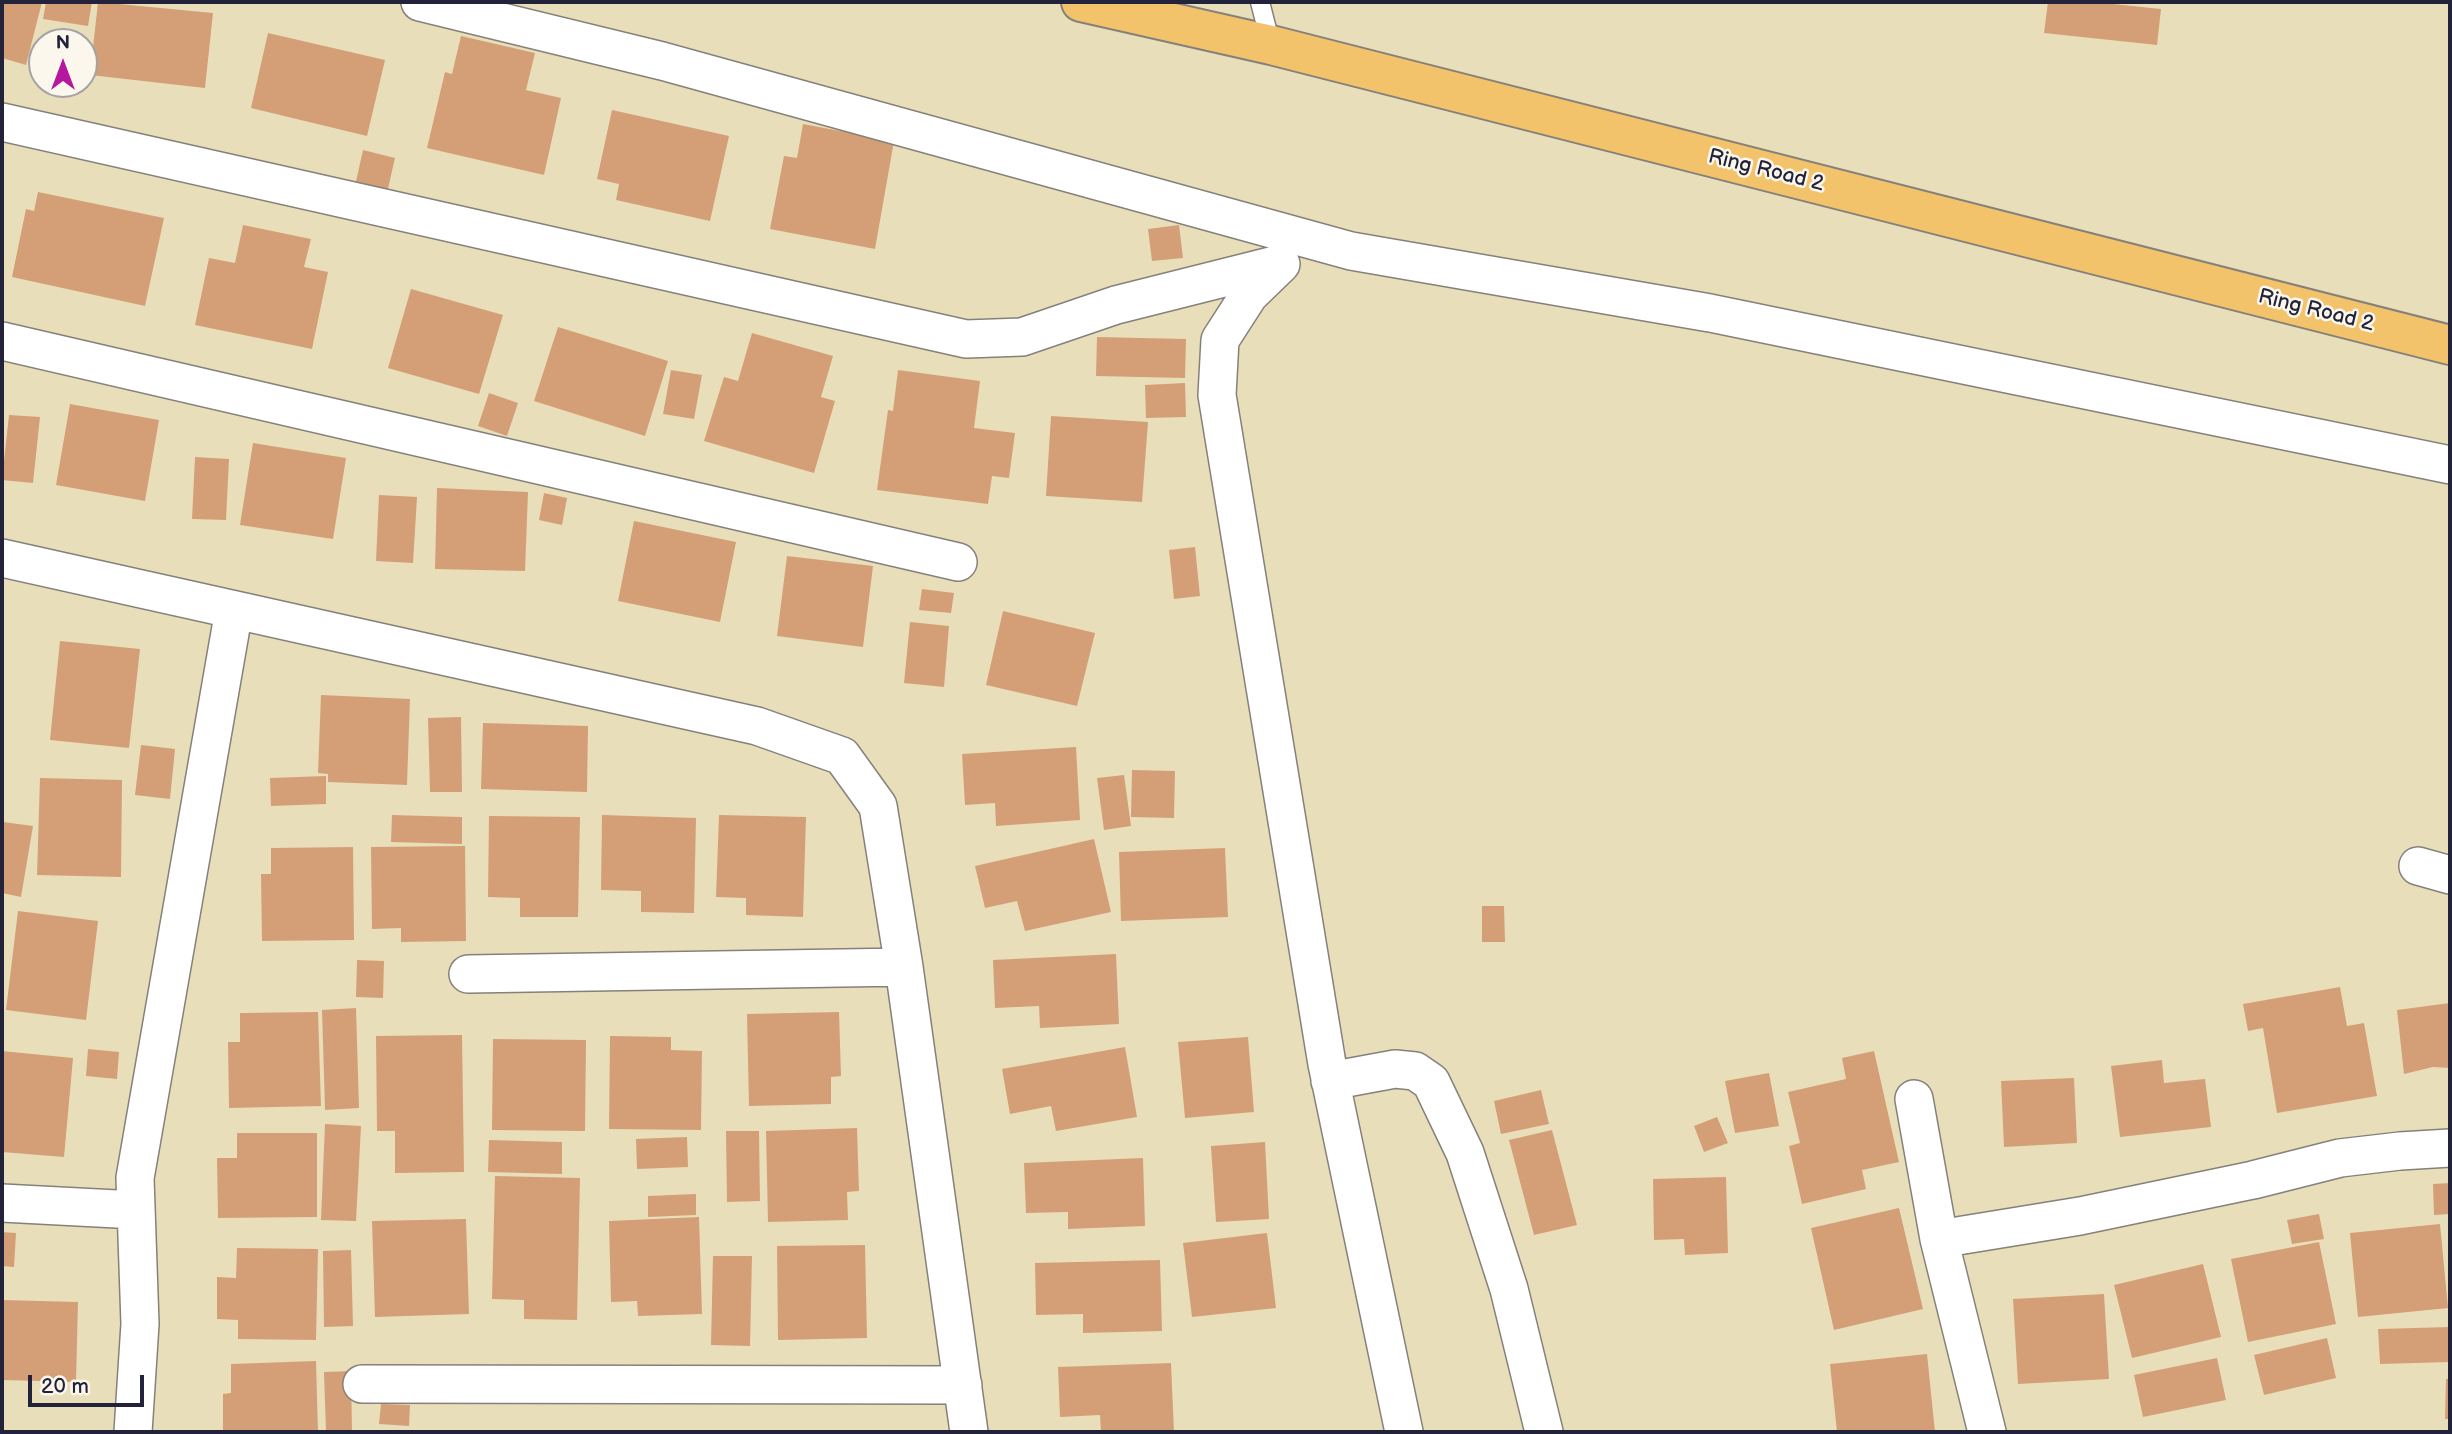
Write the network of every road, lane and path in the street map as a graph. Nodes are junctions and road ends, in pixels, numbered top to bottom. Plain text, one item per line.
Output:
1 (420, 2) edge
2 (1081, 2) edge
3 (1260, 2) edge
4 (1271, 45) junction
5 (2, 122) edge
6 (1351, 250) junction
7 (1279, 264) junction
8 (2450, 345) edge
9 (3, 348) edge
10 (2450, 465) edge
11 (2, 558) edge
12 (958, 562) dead end
13 (234, 610) junction
14 (904, 967) junction
15 (468, 974) dead end
16 (1331, 1082) junction
17 (1914, 1099) dead end
18 (2450, 1149) edge
19 (2, 1203) edge
20 (136, 1210) junction
21 (1939, 1239) junction
22 (362, 1384) dead end
23 (963, 1385) junction
24 (133, 1432) edge
25 (969, 1432) edge
26 (1404, 1432) edge
27 (1544, 1432) edge
28 (1987, 1432) edge

1 - 6 street
2 - 4 main road, Ring Road 2
3 - 4 lane
4 - 8 main road, Ring Road 2
5 - 7 street
6 - 7 street
6 - 10 street
7 - 16 street
9 - 12 street
11 - 13 street
13 - 14 street
13 - 20 street
14 - 15 street
14 - 23 street
16 - 26 street
16 - 27 street
17 - 21 street
18 - 21 street
19 - 20 street
20 - 24 street
21 - 28 street
22 - 23 street
23 - 25 street

